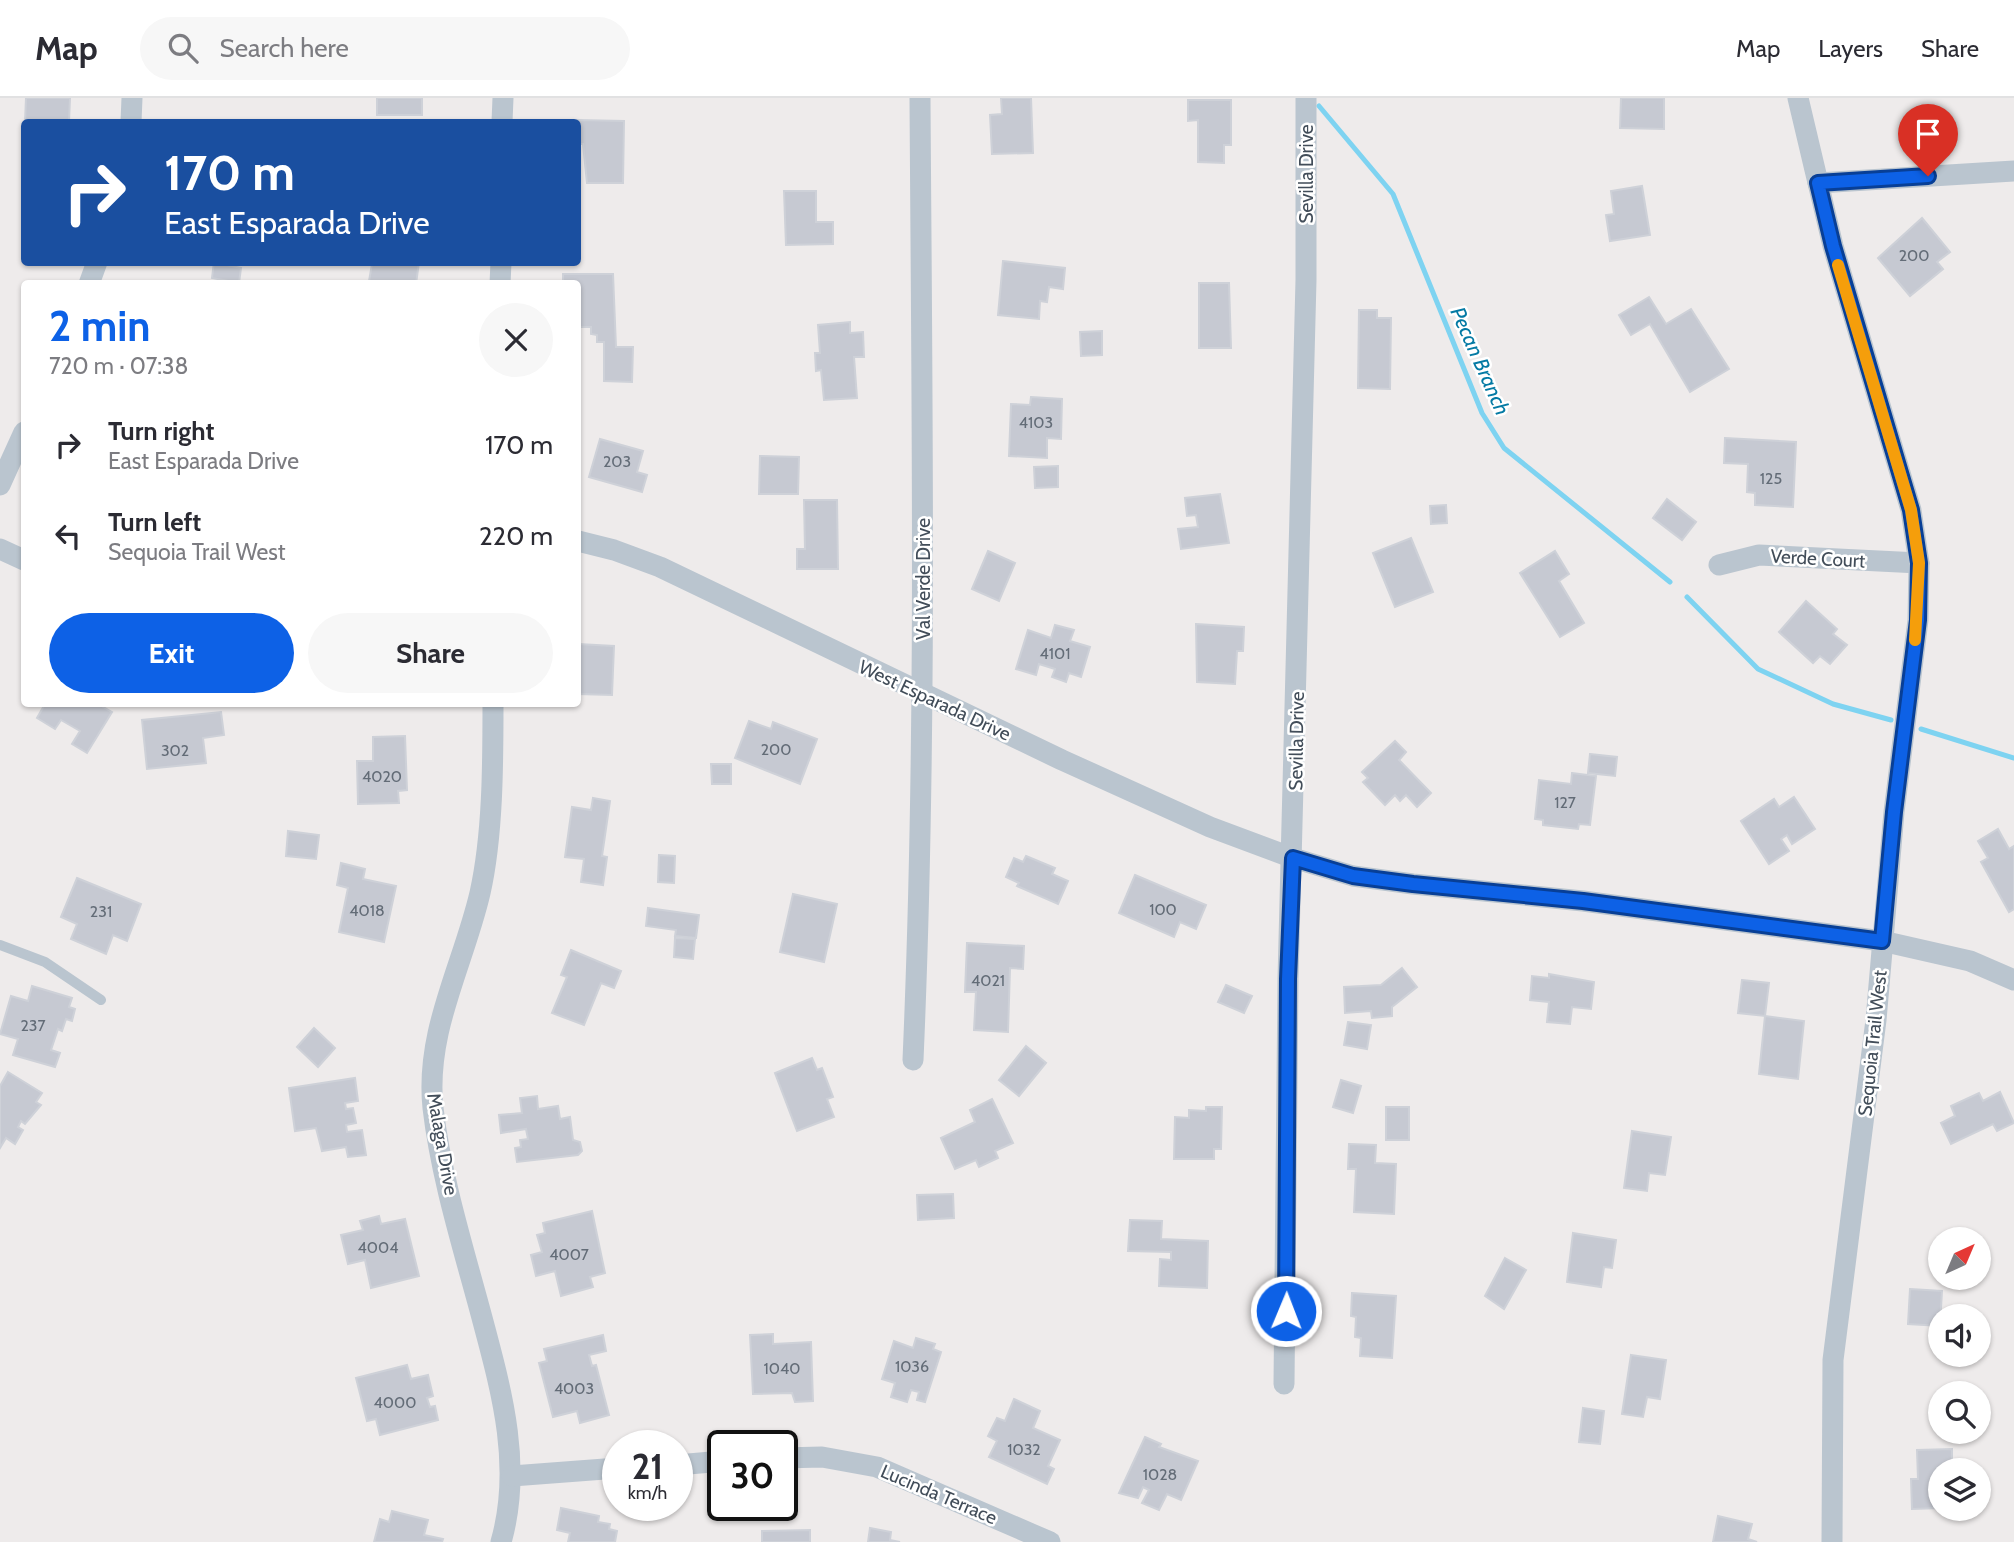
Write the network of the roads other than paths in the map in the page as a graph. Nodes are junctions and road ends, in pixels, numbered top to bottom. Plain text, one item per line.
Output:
1 (132, 98) edge
2 (503, 98) edge
3 (920, 98) edge
4 (1306, 98) edge
5 (1798, 98) edge
6 (131, 119) edge
7 (502, 119) edge
8 (2014, 171) edge
9 (1818, 183) junction
10 (21, 439) edge
11 (0, 485) edge
12 (581, 542) edge
13 (0, 549) edge
14 (21, 559) edge
15 (1919, 563) junction
16 (1719, 565) dead end
17 (924, 696) junction
18 (493, 707) edge
19 (1293, 858) junction
20 (1882, 941) junction
21 (0, 945) edge
22 (2014, 980) edge
23 (101, 1000) dead end
24 (913, 1060) dead end
25 (1284, 1384) dead end
26 (798, 1458) edge
27 (602, 1469) edge
28 (512, 1476) junction
29 (502, 1542) edge
30 (1050, 1542) edge
31 (1832, 1542) edge

1 - 6 street
2 - 7 street
3 - 17 street, Val Verde Drive
4 - 19 street, Sevilla Drive
5 - 9 street, Sequoia Trail West
8 - 9 street
9 - 15 street, Sequoia Trail West
10 - 11 street
12 - 17 street, West Esparada Drive
13 - 14 street
15 - 16 street, Verde Court
15 - 20 street, Sequoia Trail West
17 - 19 street, West Esparada Drive
17 - 24 street, Val Verde Drive
18 - 28 street, Malaga Drive
19 - 20 street, West Esparada Drive
19 - 25 street, Sevilla Drive
20 - 22 street, West Esparada Drive
20 - 31 street, Sequoia Trail West
21 - 23 lane
26 - 30 street, Lucinda Terrace
27 - 28 street
28 - 29 street, Malaga Drive

